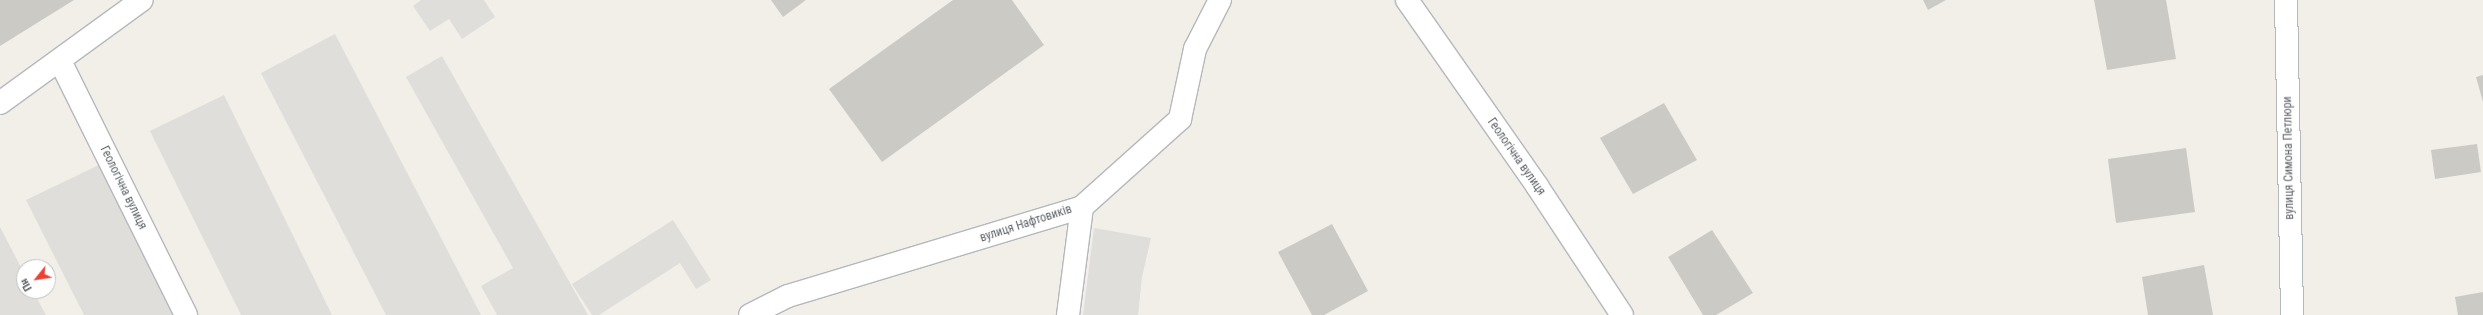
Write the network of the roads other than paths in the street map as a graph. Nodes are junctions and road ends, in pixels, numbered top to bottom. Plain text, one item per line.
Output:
1 (142, 0) edge
2 (1220, 0) edge
3 (1407, 0) edge
4 (2286, 0) edge
5 (60, 61) junction
6 (0, 103) edge
7 (1082, 206) junction
8 (186, 315) edge
9 (750, 315) edge
10 (1068, 315) edge
11 (1622, 315) edge
12 (2292, 315) edge

1 - 5 street
2 - 7 street, вулиця Нафтовиків
3 - 11 street, Геологічна вулиця
4 - 12 street, вулиця Симона Петлюри
5 - 6 street
5 - 8 street, Геологічна вулиця
7 - 9 street, вулиця Нафтовиків
7 - 10 street

